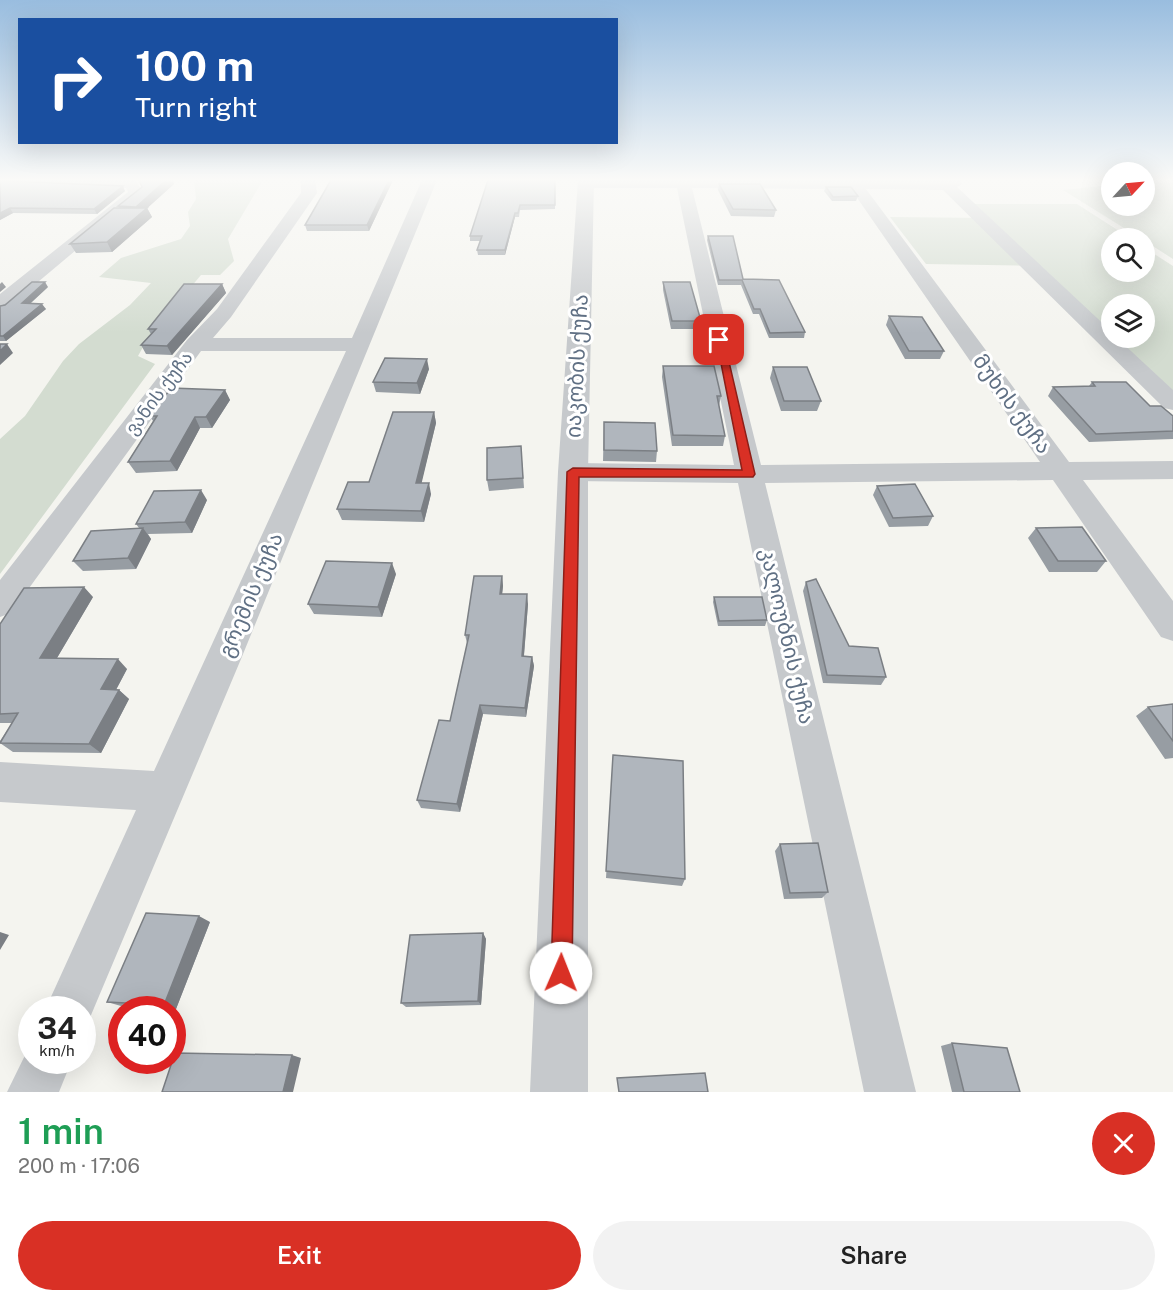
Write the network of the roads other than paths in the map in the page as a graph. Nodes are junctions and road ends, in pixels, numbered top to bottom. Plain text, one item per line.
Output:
1 (89, 231) edge
2 (282, 231) edge
3 (408, 231) edge
4 (584, 231) edge
5 (695, 231) edge
6 (889, 231) edge
7 (999, 231) edge
8 (0, 304) edge
9 (358, 344) junction
10 (195, 345) junction
11 (1173, 403) edge
12 (1173, 470) edge
13 (573, 472) junction
14 (1061, 472) junction
15 (749, 474) junction
16 (0, 604) edge
17 (1173, 627) edge
18 (0, 782) edge
19 (165, 792) junction
20 (75, 996) edge
21 (41, 1074) edge
22 (33, 1092) edge
23 (559, 1092) edge
24 (890, 1092) edge

1 - 8 street
2 - 10 street, ვანის ქუჩა
3 - 9 street, გრემის ქუჩა
4 - 13 street, იაკობის ქუჩა
5 - 15 street, კალოუბნის ქუჩა
6 - 14 street, მუხის ქუჩა
7 - 11 street
9 - 10 street
9 - 19 street, გრემის ქუჩა
10 - 16 street, ვანის ქუჩა
12 - 14 street
13 - 15 street
13 - 23 street, იაკობის ქუჩა
14 - 15 street
14 - 17 street, მუხის ქუჩა
15 - 24 street, კალოუბნის ქუჩა
18 - 19 street
19 - 20 street, გრემის ქუჩა
21 - 22 street

